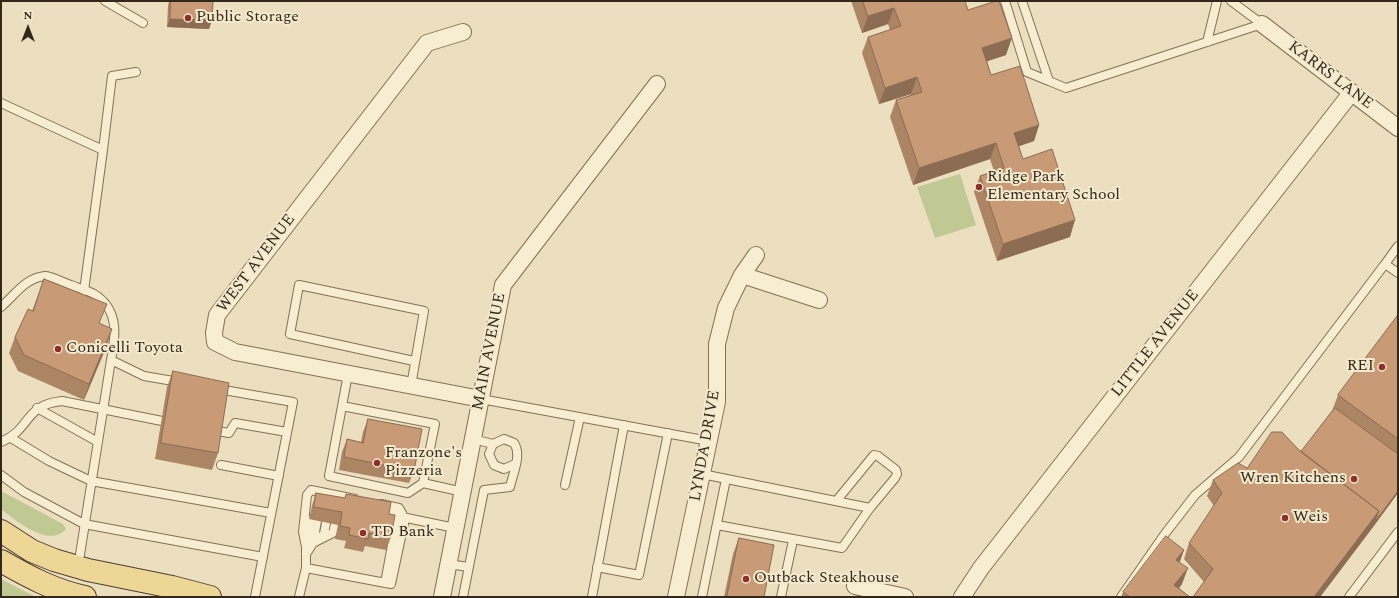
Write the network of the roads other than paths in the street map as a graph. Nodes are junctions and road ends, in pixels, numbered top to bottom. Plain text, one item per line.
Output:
1 (105, 1) edge
2 (1005, 1) edge
3 (1022, 1) edge
4 (1217, 1) edge
5 (1231, 1) edge
6 (143, 23) dead end
7 (1262, 24) junction
8 (463, 32) dead end
9 (1207, 42) junction
10 (136, 72) dead end
11 (1049, 81) junction
12 (657, 84) dead end
13 (1352, 92) junction
14 (1, 103) edge
15 (1398, 128) edge
16 (103, 150) junction
17 (1398, 246) edge
18 (756, 255) dead end
19 (1385, 264) junction
20 (1398, 273) edge
21 (742, 275) junction
22 (84, 291) junction
23 (819, 300) dead end
24 (1, 307) edge
25 (111, 360) junction
26 (414, 361) junction
27 (348, 374) junction
28 (192, 384) edge
29 (411, 386) junction
30 (207, 387) edge
31 (481, 399) junction
32 (342, 406) junction
33 (37, 408) junction
34 (103, 410) junction
35 (580, 417) junction
36 (181, 424) edge
37 (624, 425) junction
38 (205, 429) edge
39 (287, 432) junction
40 (668, 433) junction
41 (11, 438) junction
42 (473, 440) junction
43 (709, 441) junction
44 (1, 442) edge
45 (98, 442) junction
46 (493, 444) junction
47 (515, 464) junction
48 (220, 465) edge
49 (702, 474) junction
50 (1, 475) edge
51 (279, 476) junction
52 (726, 479) junction
53 (92, 481) junction
54 (423, 483) junction
55 (565, 485) dead end
56 (463, 492) junction
57 (837, 500) junction
58 (366, 504) junction
59 (313, 506) edge
60 (870, 508) junction
61 (393, 512) junction
62 (272, 513) junction
63 (405, 519) junction
64 (314, 520) dead end
65 (326, 522) dead end
66 (84, 524) junction
67 (335, 524) dead end
68 (716, 525) junction
69 (455, 528) junction
70 (1, 531) edge
71 (1398, 532) edge
72 (793, 540) junction
73 (308, 548) junction
74 (263, 557) junction
75 (1, 561) edge
76 (449, 564) junction
77 (78, 568) junction
78 (306, 568) junction
79 (468, 568) junction
80 (598, 568) junction
81 (388, 584) junction
82 (855, 586) dead end
83 (85, 597) edge
84 (210, 597) edge
85 (255, 597) edge
86 (299, 597) edge
87 (442, 597) edge
88 (462, 597) edge
89 (592, 597) edge
90 (676, 597) edge
91 (702, 597) edge
92 (781, 597) edge
93 (905, 597) edge
94 (962, 597) edge
95 (1121, 597) edge
96 (1349, 597) edge

1 - 6 lane
2 - 11 lane
3 - 11 lane
4 - 9 lane
5 - 7 lane
7 - 9 lane
7 - 13 street, KARRS LANE
8 - 27 street, WEST AVENUE
9 - 11 lane
10 - 16 lane
12 - 31 street, MAIN AVENUE
13 - 15 street, KARRS LANE
13 - 94 street, LITTLE AVENUE
14 - 16 lane
16 - 22 lane
17 - 19 lane
18 - 21 street, LYNDA DRIVE
19 - 20 lane
19 - 95 lane
21 - 23 street
21 - 43 street, LYNDA DRIVE
22 - 24 lane
22 - 25 lane
25 - 28 lane
25 - 34 lane
26 - 26 lane
26 - 29 lane
27 - 29 street, WEST AVENUE
27 - 32 lane
29 - 31 street, WEST AVENUE
30 - 39 lane
31 - 35 lane
31 - 42 street, MAIN AVENUE
32 - 54 lane
32 - 54 lane
33 - 34 lane
33 - 41 lane
33 - 45 lane
34 - 36 lane
34 - 45 lane
35 - 37 lane
35 - 55 lane
37 - 40 lane
37 - 80 lane
38 - 39 lane
39 - 51 lane
40 - 43 lane
40 - 80 lane
41 - 44 lane
41 - 53 lane
42 - 46 lane
42 - 56 street, MAIN AVENUE
43 - 49 street, LYNDA DRIVE
45 - 53 lane
46 - 47 lane
46 - 47 lane
47 - 79 lane
48 - 51 lane
49 - 52 lane
49 - 90 street, LYNDA DRIVE
50 - 66 lane
51 - 62 lane
52 - 57 lane
52 - 68 lane
53 - 62 lane
53 - 66 lane
54 - 56 lane
56 - 69 street, MAIN AVENUE
57 - 60 lane
57 - 60 lane
58 - 59 lane
58 - 61 lane
58 - 63 lane
58 - 73 lane
60 - 72 lane
61 - 63 lane
61 - 81 lane
62 - 74 lane
63 - 69 lane
63 - 81 lane
64 - 73 lane
65 - 73 lane
66 - 74 lane
66 - 77 lane
67 - 73 lane
68 - 72 lane
68 - 91 lane
69 - 76 street, MAIN AVENUE
70 - 77 main road
71 - 96 lane
72 - 92 lane
73 - 78 lane
74 - 85 lane
75 - 83 main road
76 - 79 lane
76 - 87 street, MAIN AVENUE
77 - 84 main road
78 - 81 lane
78 - 86 lane
79 - 88 lane
80 - 89 lane
82 - 93 street

